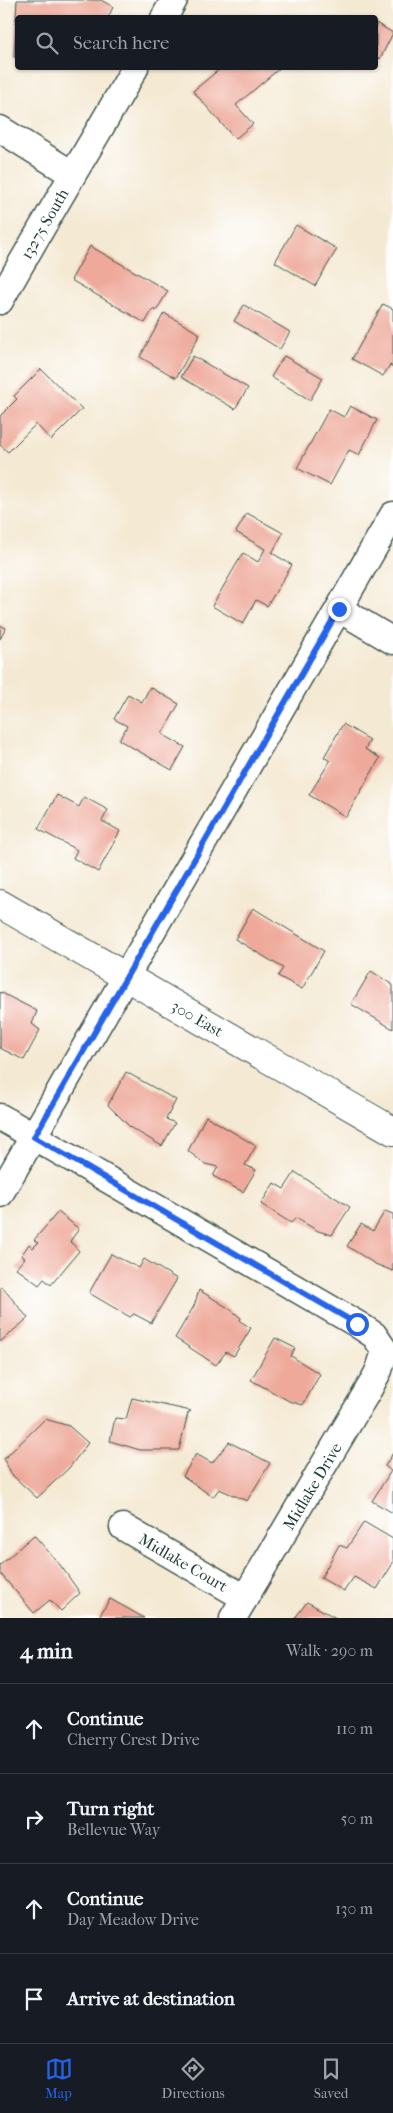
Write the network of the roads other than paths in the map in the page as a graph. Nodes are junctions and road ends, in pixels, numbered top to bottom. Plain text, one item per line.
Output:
1 (174, 0) edge
2 (166, 15) edge
3 (134, 70) edge
4 (0, 129) edge
5 (72, 174) junction
6 (0, 300) edge
7 (393, 516) edge
8 (339, 609) junction
9 (393, 641) edge
10 (0, 904) edge
11 (126, 978) junction
12 (0, 1117) edge
13 (393, 1131) edge
14 (34, 1137) junction
15 (0, 1194) edge
16 (123, 1527) dead end
17 (239, 1608) edge

1 - 2 street
3 - 5 street, 13275 South
4 - 5 street
5 - 6 street, 13275 South
7 - 8 street
8 - 9 street
8 - 11 street
10 - 11 main road, 300 East
11 - 13 main road, 300 East
11 - 14 street
12 - 14 street
14 - 15 street
14 - 17 street, Midlake Drive
16 - 17 street, Midlake Court

